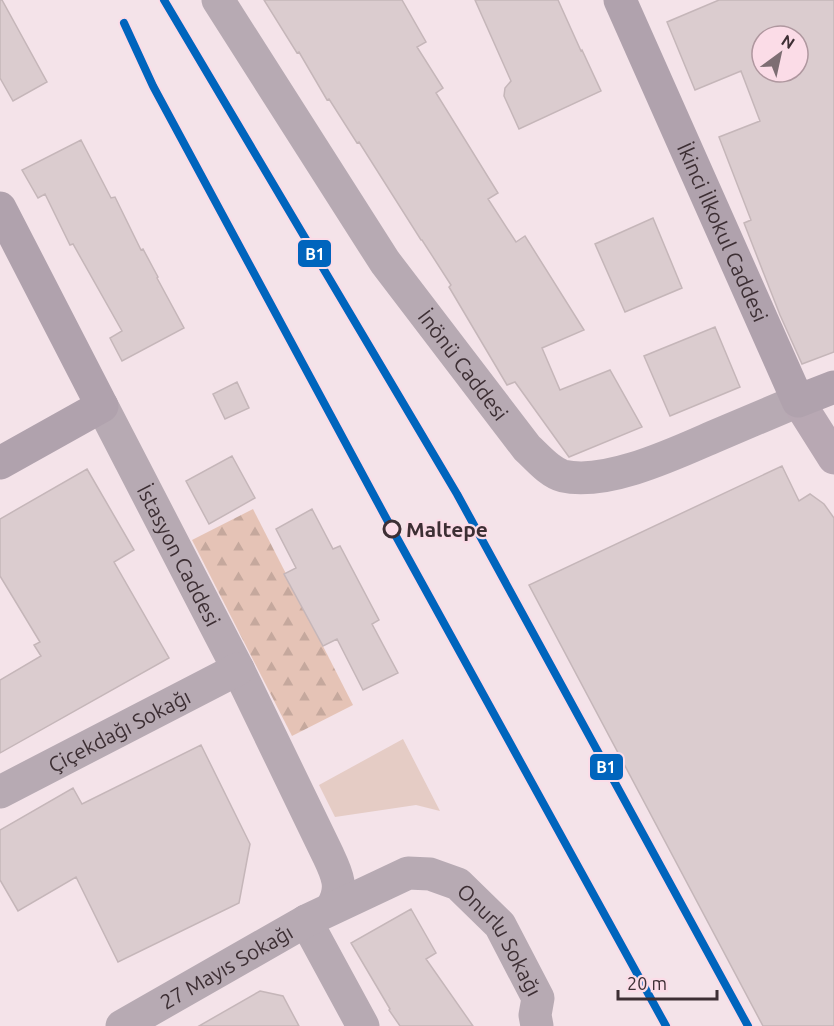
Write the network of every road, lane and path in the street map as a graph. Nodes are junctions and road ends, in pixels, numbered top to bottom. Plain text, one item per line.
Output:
1 (218, 0) edge
2 (620, 0) edge
3 (0, 208) edge
4 (834, 387) edge
5 (798, 401) junction
6 (102, 406) junction
7 (834, 458) edge
8 (0, 463) edge
9 (238, 669) junction
10 (0, 792) edge
11 (319, 914) junction
12 (122, 1026) edge
13 (363, 1026) edge
14 (537, 1026) edge

1 - 5 street, İnönü Caddesi
2 - 5 main road, İkinci İlkokul Caddesi
3 - 6 main road, İstasyon Caddesi
4 - 5 main road, İnönü Caddesi
5 - 7 street, İkinci İlkokul Caddesi
6 - 8 main road
6 - 9 street, İstasyon Caddesi
9 - 10 street, Çiçekdağı Sokağı
9 - 11 street, İstasyon Caddesi
11 - 12 street, 27 Mayıs Sokağı
11 - 13 street
11 - 14 street, Onurlu Sokağı

